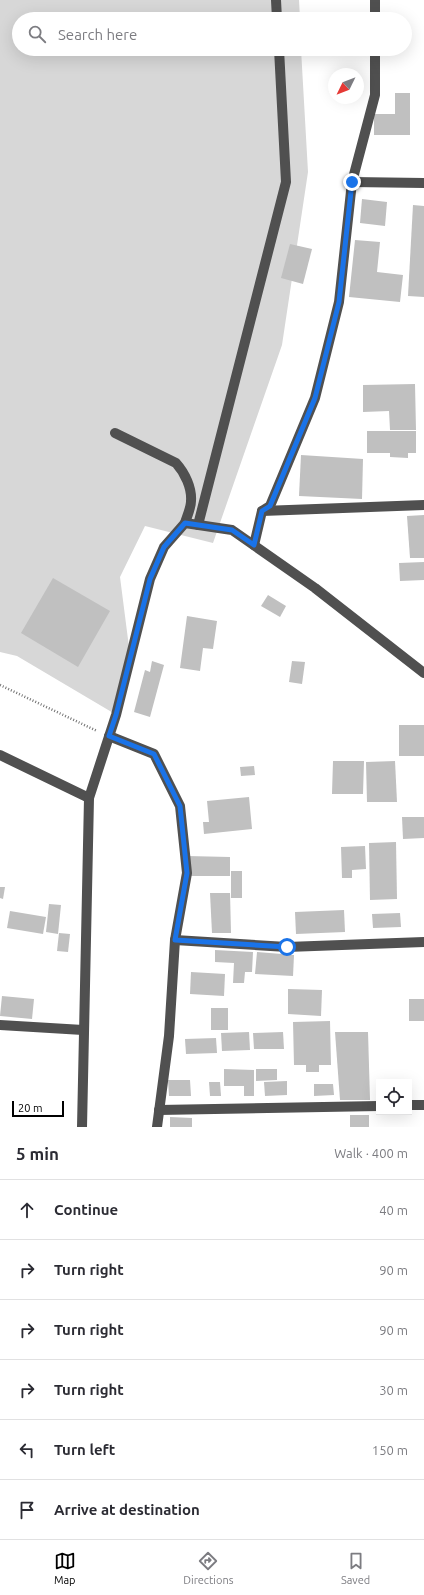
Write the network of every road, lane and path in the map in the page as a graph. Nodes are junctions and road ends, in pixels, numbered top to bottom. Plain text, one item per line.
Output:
1 (276, 0) edge
2 (375, 0) edge
3 (277, 12) edge
4 (375, 12) edge
5 (279, 56) edge
6 (375, 56) edge
7 (352, 182) junction
8 (424, 183) edge
9 (115, 433) dead end
10 (424, 505) edge
11 (262, 511) junction
12 (185, 523) junction
13 (198, 525) junction
14 (254, 545) junction
15 (424, 673) edge
16 (0, 685) edge
17 (109, 736) junction
18 (0, 755) edge
19 (89, 798) junction
20 (175, 940) junction
21 (424, 942) edge
22 (0, 1025) edge
23 (83, 1030) junction
24 (412, 1105) edge
25 (424, 1105) edge
26 (376, 1106) edge
27 (159, 1110) junction
28 (82, 1127) edge
29 (157, 1127) edge

1 - 3 street
2 - 4 street
5 - 13 street
6 - 7 street
7 - 8 street
7 - 11 street
9 - 12 street
10 - 11 street
11 - 14 street
12 - 13 street
12 - 17 street
13 - 14 street
14 - 15 street
16 - 17 path
17 - 19 street
17 - 20 street
18 - 19 street
19 - 23 street
20 - 21 street
20 - 27 street
22 - 23 street
23 - 28 street
24 - 25 street
26 - 27 street
27 - 29 street

